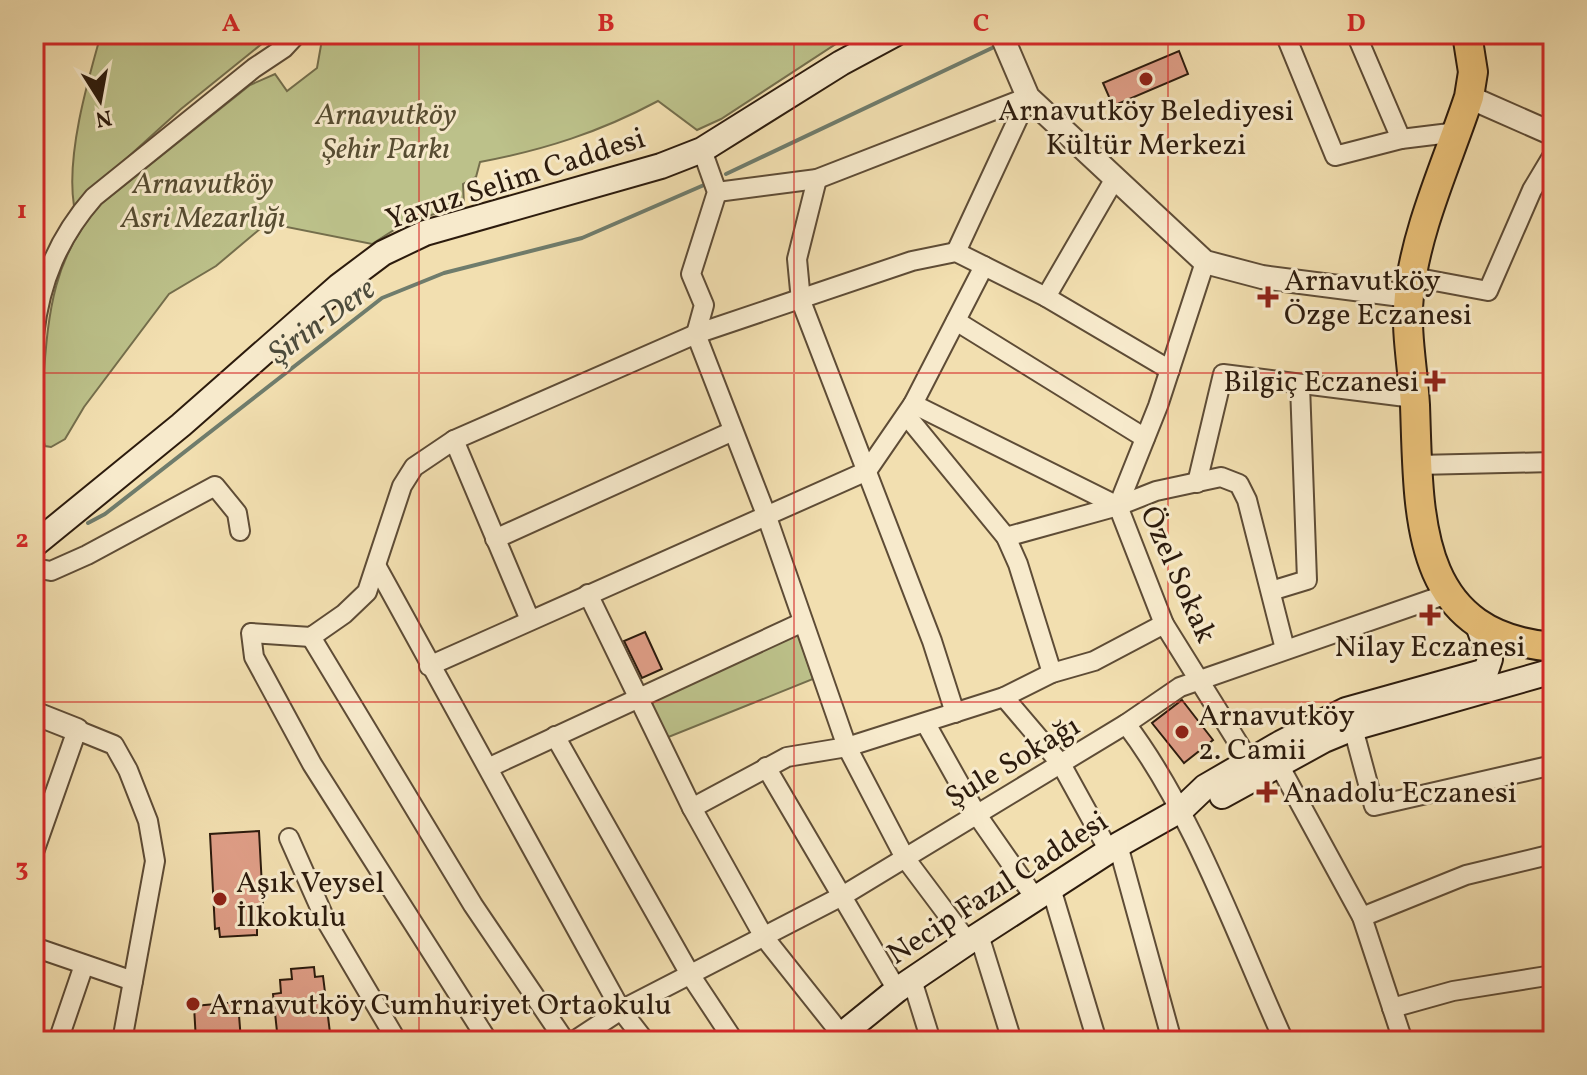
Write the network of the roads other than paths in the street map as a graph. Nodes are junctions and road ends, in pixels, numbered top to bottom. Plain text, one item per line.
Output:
1 (297, 34) edge
2 (895, 34) edge
3 (1001, 34) edge
4 (1285, 34) edge
5 (1356, 34) edge
6 (1467, 34) edge
7 (1028, 97) junction
8 (1469, 97) junction
9 (1458, 132) junction
10 (1553, 134) edge
11 (1401, 139) junction
12 (702, 150) junction
13 (1553, 155) edge
14 (817, 179) junction
15 (1114, 180) junction
16 (717, 192) junction
17 (956, 252) junction
18 (1205, 262) junction
19 (984, 266) junction
20 (1411, 286) junction
21 (1046, 297) junction
22 (801, 301) junction
23 (956, 321) junction
24 (696, 334) junction
25 (34, 335) edge
26 (1170, 370) junction
27 (1300, 385) junction
28 (1414, 398) junction
29 (910, 410) junction
30 (1553, 419) edge
31 (733, 431) junction
32 (1145, 438) junction
33 (454, 440) junction
34 (1552, 462) edge
35 (1417, 465) junction
36 (867, 471) junction
37 (1197, 483) junction
38 (1553, 501) edge
39 (1118, 506) junction
40 (767, 517) junction
41 (240, 531) dead end
42 (1006, 537) junction
43 (495, 539) junction
44 (34, 545) edge
45 (377, 567) junction
46 (34, 568) edge
47 (1271, 591) junction
48 (588, 594) junction
49 (1447, 594) junction
50 (530, 620) junction
51 (803, 622) junction
52 (1477, 622) junction
53 (1164, 624) junction
54 (311, 637) junction
55 (1553, 647) edge
56 (1285, 649) junction
57 (429, 666) junction
58 (1553, 671) edge
59 (1052, 673) junction
60 (1198, 681) junction
61 (636, 697) junction
62 (1004, 697) junction
63 (34, 713) edge
64 (955, 713) junction
65 (926, 724) junction
66 (1126, 724) junction
67 (1353, 728) junction
68 (77, 730) junction
69 (555, 736) junction
70 (847, 747) junction
71 (1250, 762) junction
72 (1061, 764) junction
73 (1279, 765) junction
74 (1553, 765) edge
75 (490, 767) junction
76 (766, 767) junction
77 (692, 808) junction
78 (1181, 810) junction
79 (977, 815) junction
80 (289, 838) dead end
81 (1113, 848) junction
82 (34, 852) edge
83 (1553, 854) edge
84 (905, 858) junction
85 (1043, 893) junction
86 (844, 895) junction
87 (1362, 917) junction
88 (764, 937) junction
89 (973, 938) junction
90 (34, 947) edge
91 (84, 965) junction
92 (1553, 975) edge
93 (691, 976) junction
94 (133, 981) junction
95 (905, 985) junction
96 (1392, 1008) junction
97 (621, 1010) junction
98 (845, 1037) edge
99 (58, 1041) edge
100 (122, 1041) edge
101 (397, 1041) edge
102 (488, 1041) edge
103 (565, 1041) edge
104 (574, 1041) edge
105 (645, 1041) edge
106 (734, 1041) edge
107 (931, 1041) edge
108 (1012, 1041) edge
109 (1097, 1041) edge
110 (1172, 1041) edge
111 (1284, 1041) edge
112 (1403, 1041) edge

1 - 25 street
2 - 12 main road, Yavuz Selim Caddesi
3 - 7 street
4 - 11 street
5 - 11 street
6 - 8 main road
7 - 14 street
7 - 15 street
7 - 17 street
8 - 9 main road
8 - 10 street
9 - 11 street
9 - 20 main road
12 - 16 street
12 - 44 main road, Yavuz Selim Caddesi
13 - 20 street
14 - 16 street
14 - 22 street
15 - 18 street
15 - 21 street
16 - 24 street
17 - 19 street
17 - 22 street
18 - 20 street
18 - 26 street, Özel Sokak
19 - 21 street
19 - 23 street
20 - 28 main road
21 - 26 street
22 - 24 street
22 - 36 street
23 - 29 street
23 - 32 street
24 - 31 street
24 - 33 street
26 - 32 street, Özel Sokak
27 - 28 street
27 - 37 street
27 - 47 street
28 - 35 main road
29 - 36 street
29 - 39 street
29 - 42 street
30 - 34 street
31 - 40 street
31 - 43 street
32 - 39 street, Özel Sokak
33 - 43 street
33 - 45 street
34 - 35 street
34 - 38 street
35 - 49 main road
36 - 40 street
36 - 64 street
37 - 39 street
37 - 47 street
39 - 42 street
39 - 53 street, Özel Sokak
40 - 48 street
40 - 51 street
41 - 46 street
42 - 59 street
43 - 50 street
45 - 54 street
45 - 57 street
47 - 56 street
48 - 50 street
48 - 61 street
49 - 52 main road
49 - 56 street, Şule Sokağı
50 - 57 street
51 - 61 street
51 - 70 street
52 - 55 main road
52 - 71 main road, Necip Fazıl Caddesi
53 - 59 street
53 - 60 street, Özel Sokak
54 - 102 street
54 - 103 street
56 - 60 street, Şule Sokağı
57 - 75 street
58 - 67 main road, Necip Fazıl Caddesi
59 - 62 street
60 - 66 street, Şule Sokağı
60 - 71 street, Özel Sokak
61 - 69 street
61 - 77 street
62 - 64 street
62 - 72 street
63 - 68 street
64 - 65 street
65 - 70 street
65 - 79 street
66 - 72 street, Şule Sokağı
66 - 78 street
67 - 73 main road, Necip Fazıl Caddesi
67 - 74 street
68 - 82 street
68 - 94 street
69 - 75 street
69 - 93 street
70 - 76 street
70 - 84 street
71 - 78 main road, Necip Fazıl Caddesi
72 - 79 street, Şule Sokağı
72 - 81 street
73 - 78 main road, Necip Fazıl Caddesi
73 - 87 street
75 - 97 street
76 - 77 street
76 - 86 street
77 - 88 street
78 - 81 main road, Necip Fazıl Caddesi
78 - 111 street
79 - 84 street, Şule Sokağı
79 - 85 street
80 - 101 street
81 - 85 main road, Necip Fazıl Caddesi
81 - 110 street
83 - 87 street
84 - 86 street, Şule Sokağı
84 - 89 street
85 - 89 main road, Necip Fazıl Caddesi
85 - 109 street
86 - 88 street, Şule Sokağı
86 - 95 street
87 - 96 street
88 - 93 street, Şule Sokağı
88 - 98 street
89 - 95 main road, Necip Fazıl Caddesi
89 - 108 street
90 - 91 street
91 - 94 street
91 - 99 street
92 - 96 street
93 - 97 street, Şule Sokağı
93 - 106 street
94 - 100 street
95 - 98 main road, Necip Fazıl Caddesi
95 - 107 street
96 - 112 street
97 - 104 street, Şule Sokağı
97 - 105 street

